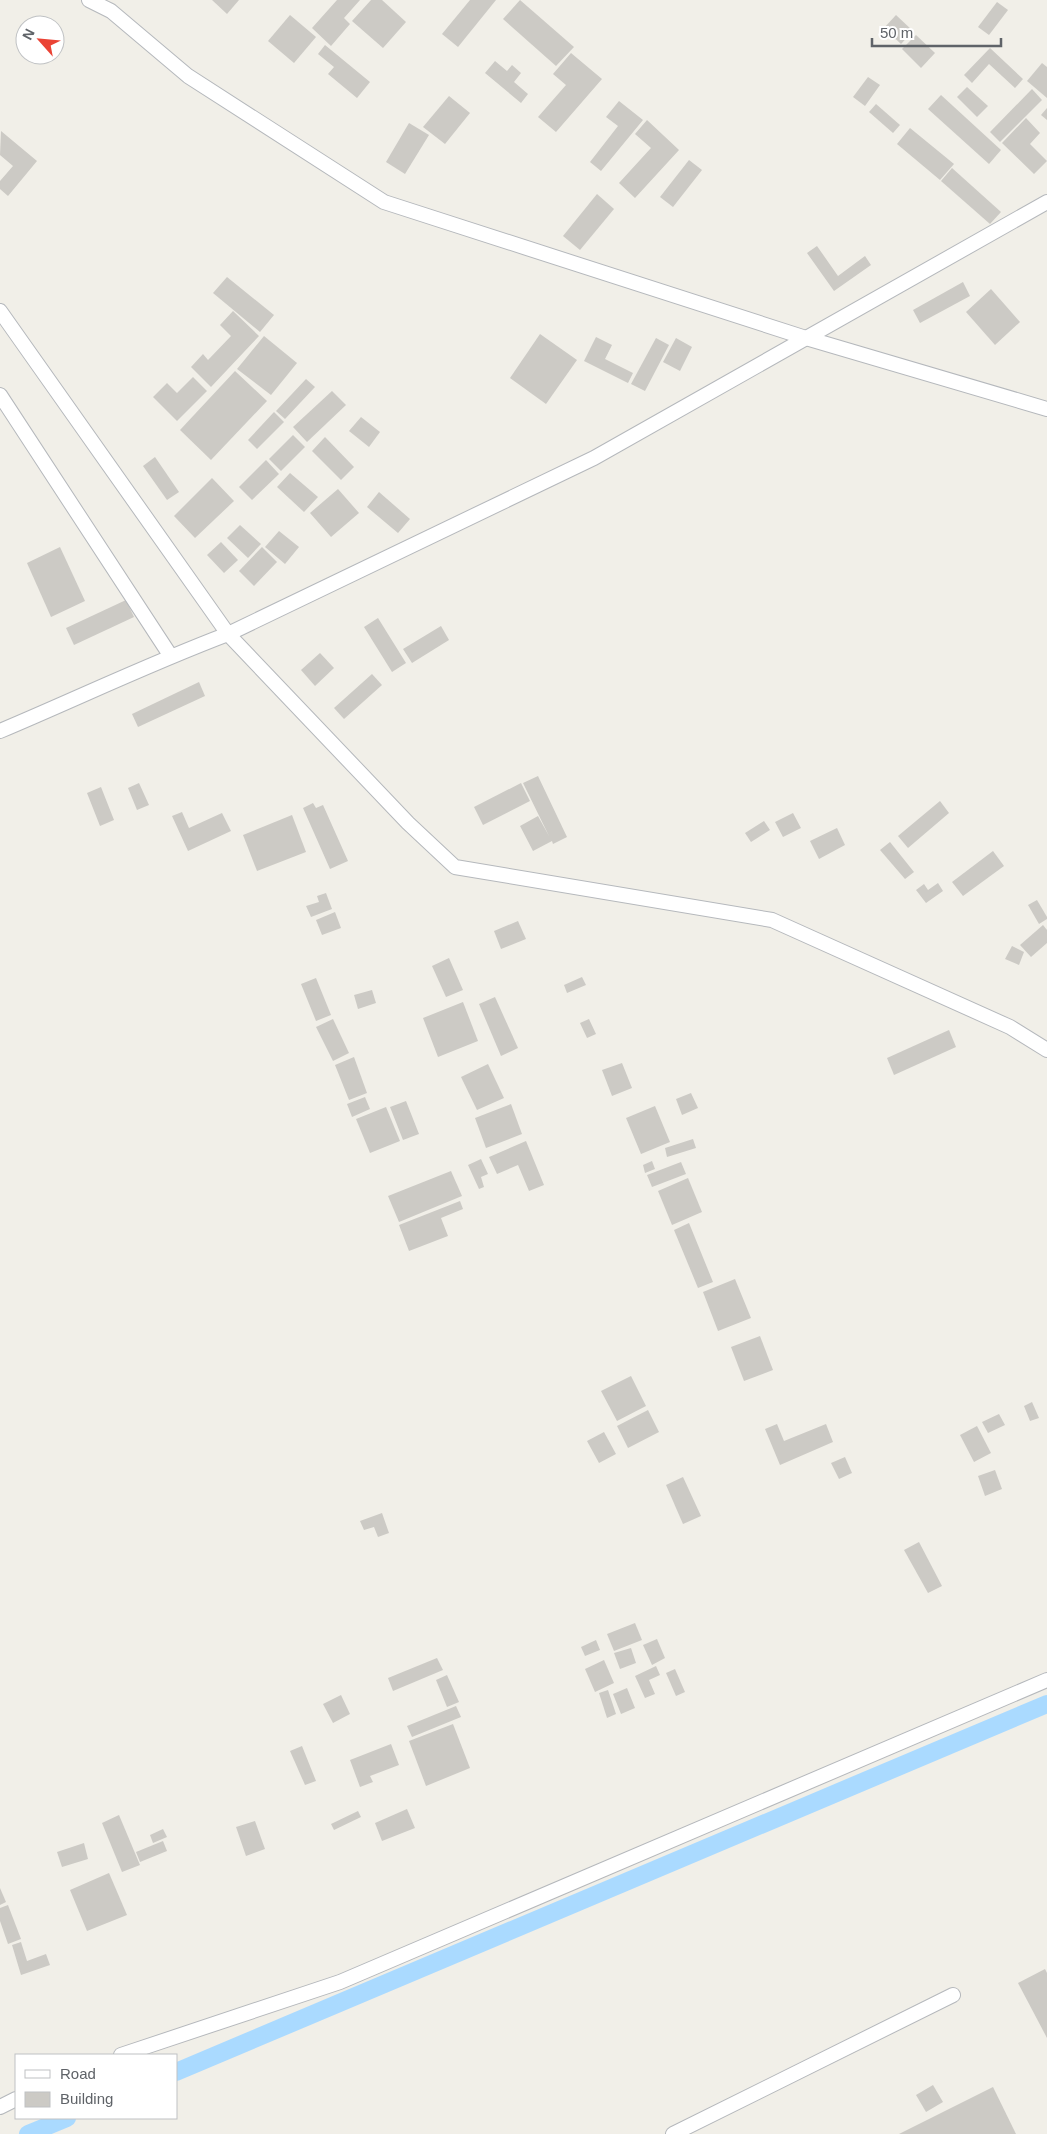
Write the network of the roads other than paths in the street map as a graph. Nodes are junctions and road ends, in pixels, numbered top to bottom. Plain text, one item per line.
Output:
1 (89, 0) edge
2 (1047, 202) edge
3 (0, 311) edge
4 (806, 338) junction
5 (0, 395) edge
6 (1047, 409) edge
7 (228, 634) junction
8 (170, 655) junction
9 (0, 731) edge
10 (1047, 1050) edge
11 (1047, 1680) edge
12 (953, 1995) dead end
13 (124, 2054) edge
14 (15, 2100) edge
15 (0, 2107) edge
16 (673, 2134) edge

1 - 4 street
2 - 4 street
3 - 7 street
4 - 6 street
4 - 7 street
5 - 8 street
7 - 8 street
7 - 10 street
8 - 9 street
11 - 13 street
12 - 16 street
14 - 15 street

